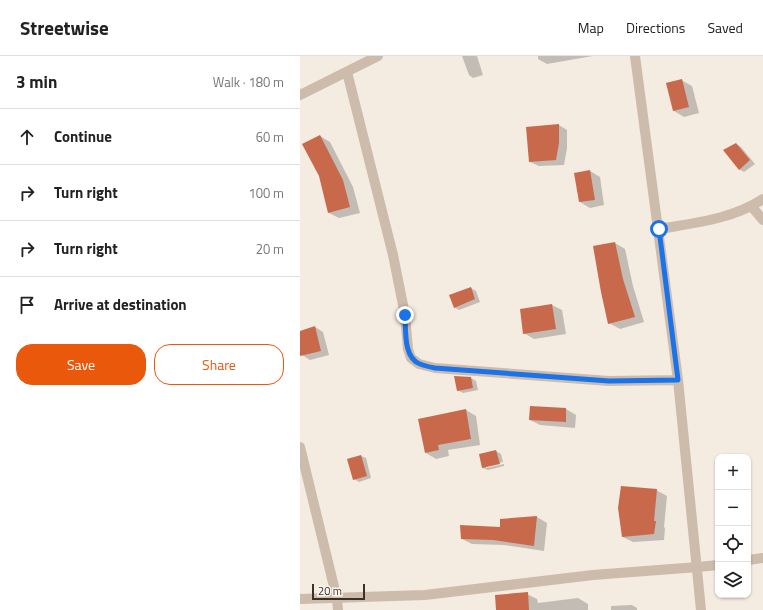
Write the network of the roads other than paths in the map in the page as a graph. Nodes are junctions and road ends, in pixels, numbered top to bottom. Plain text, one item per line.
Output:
1 (378, 56) edge
2 (635, 56) edge
3 (348, 72) junction
4 (300, 95) edge
5 (763, 199) edge
6 (752, 206) junction
7 (763, 220) edge
8 (659, 229) junction
9 (678, 380) junction
10 (300, 447) edge
11 (763, 558) edge
12 (751, 560) edge
13 (715, 564) edge
14 (698, 567) junction
15 (300, 599) edge
16 (337, 599) junction
17 (338, 610) edge
18 (701, 610) edge

1 - 3 street
2 - 8 street
3 - 4 street
3 - 9 street
5 - 6 street
6 - 7 street
6 - 8 street
8 - 9 street
9 - 14 street
10 - 16 street
11 - 12 street
13 - 14 street
14 - 16 street
14 - 18 street
15 - 16 street
16 - 17 street

